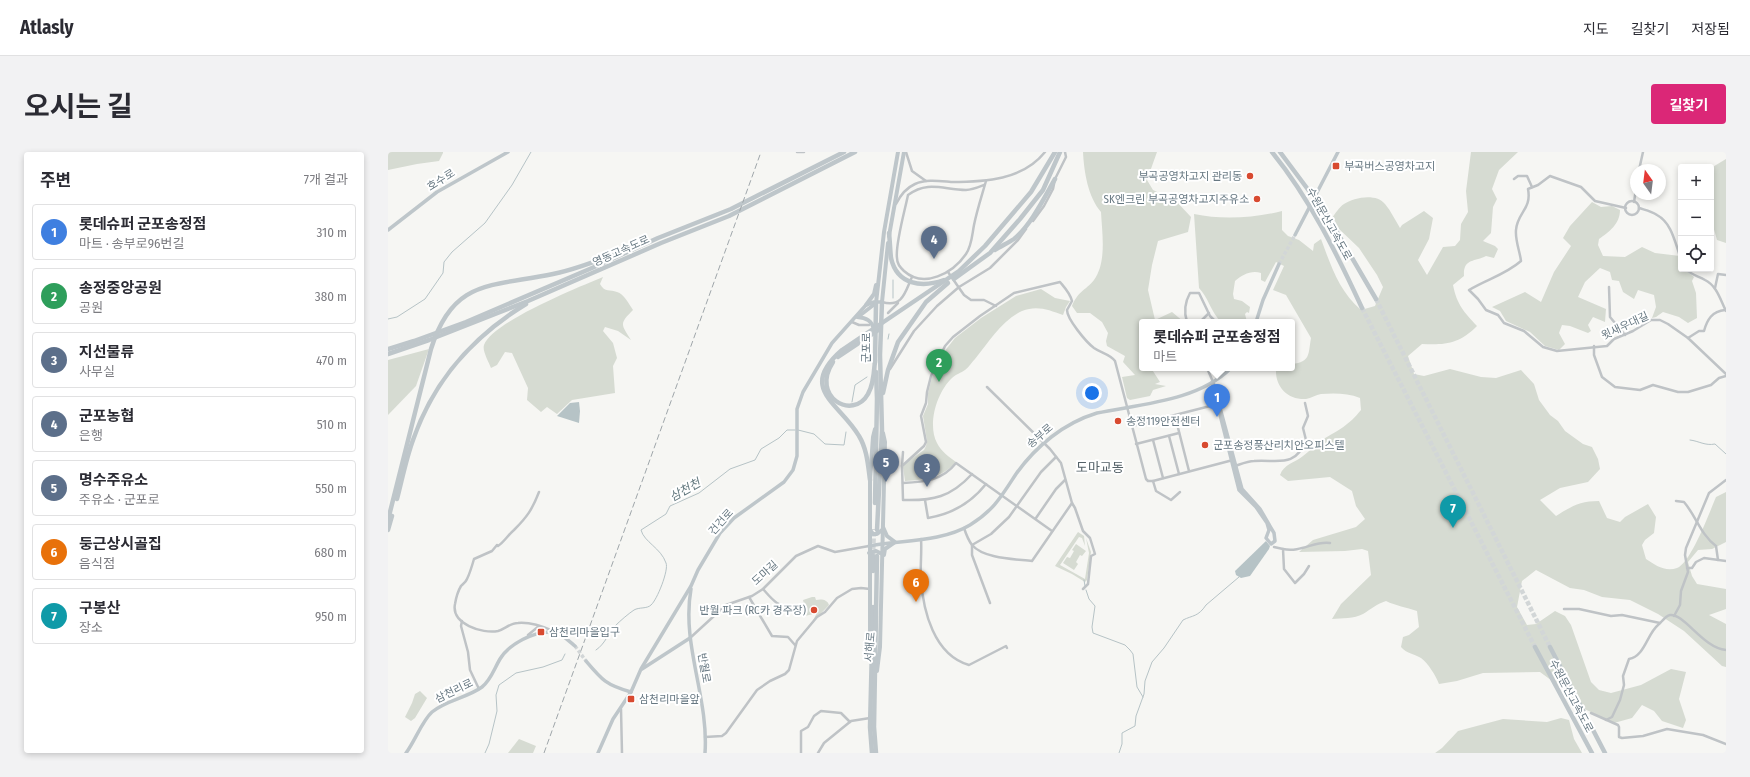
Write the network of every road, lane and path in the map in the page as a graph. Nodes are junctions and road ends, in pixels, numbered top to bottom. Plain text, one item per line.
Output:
1 (508, 152) edge
2 (797, 152) edge
3 (804, 152) edge
4 (844, 152) edge
5 (855, 152) edge
6 (898, 152) edge
7 (905, 152) edge
8 (1045, 152) edge
9 (1060, 152) edge
10 (1272, 152) edge
11 (1280, 152) edge
12 (1338, 152) edge
13 (1643, 152) edge
14 (1640, 164) edge
15 (1292, 172) junction
16 (1055, 179) junction
17 (1514, 179) dead end
18 (926, 181) junction
19 (986, 181) junction
20 (984, 186) junction
21 (1532, 187) junction
22 (1634, 202) joint
23 (894, 206) junction
24 (1626, 208) junction
25 (1638, 210) junction
26 (388, 230) edge
27 (889, 233) junction
28 (1295, 235) tunnel mouth
29 (658, 238) junction
30 (1678, 251) edge
31 (990, 253) junction
32 (1280, 264) tunnel mouth
33 (948, 272) junction
34 (960, 272) junction
35 (1689, 272) edge
36 (1726, 275) edge
37 (911, 280) junction
38 (949, 280) junction
39 (878, 284) junction
40 (959, 287) junction
41 (1609, 287) dead end
42 (1714, 288) junction
43 (539, 297) junction
44 (901, 299) junction
45 (1376, 299) tunnel mouth
46 (882, 302) junction
47 (876, 303) junction
48 (866, 305) junction
49 (996, 306) junction
50 (1362, 308) tunnel mouth
51 (1726, 311) edge
52 (888, 313) dead end
53 (1209, 313) junction
54 (857, 318) junction
55 (1186, 319) edge
56 (1203, 319) edge
57 (1214, 319) edge
58 (1257, 319) edge
59 (852, 322) junction
60 (869, 324) dead end
61 (875, 334) junction
62 (1625, 335) junction
63 (865, 336) junction
64 (1688, 338) junction
65 (1594, 346) junction
66 (388, 349) edge
67 (388, 354) edge
68 (875, 360) junction
69 (1208, 371) edge
70 (1228, 371) edge
71 (887, 374) junction
72 (1726, 375) edge
73 (1213, 383) junction
74 (987, 387) dead end
75 (882, 400) junction
76 (1305, 403) dead end
77 (1218, 404) junction
78 (1127, 407) junction
79 (1175, 415) junction
80 (1132, 426) junction
81 (876, 428) junction
82 (882, 430) junction
83 (1179, 433) junction
84 (1169, 436) junction
85 (1153, 440) junction
86 (1044, 443) junction
87 (1136, 444) junction
88 (903, 452) dead end
89 (1056, 457) junction
90 (1232, 460) junction
91 (902, 466) junction
92 (1235, 466) junction
93 (1189, 471) junction
94 (972, 474) junction
95 (1178, 474) junction
96 (1163, 478) junction
97 (870, 480) junction
98 (1065, 480) junction
99 (1153, 480) junction
100 (1726, 480) edge
101 (903, 482) junction
102 (986, 484) junction
103 (538, 492) dead end
104 (1180, 492) dead end
105 (1003, 496) junction
106 (925, 500) junction
107 (1676, 501) dead end
108 (1072, 503) junction
109 (1018, 506) junction
110 (1036, 518) junction
111 (388, 520) edge
112 (1698, 522) junction
113 (964, 528) junction
114 (873, 529) junction
115 (882, 529) junction
116 (388, 530) edge
117 (1052, 532) junction
118 (921, 539) junction
119 (895, 542) junction
120 (882, 543) junction
121 (1330, 543) dead end
122 (972, 545) junction
123 (869, 546) junction
124 (1274, 547) dead end
125 (1283, 549) junction
126 (882, 554) junction
127 (873, 555) junction
128 (1718, 560) junction
129 (1726, 561) edge
130 (1309, 566) dead end
131 (1687, 568) junction
132 (882, 583) junction
133 (691, 586) junction
134 (763, 589) junction
135 (870, 589) junction
136 (1083, 589) dead end
137 (749, 597) junction
138 (990, 603) dead end
139 (792, 606) dead end
140 (1564, 609) dead end
141 (1674, 616) junction
142 (462, 621) junction
143 (1660, 623) junction
144 (540, 626) junction
145 (553, 632) junction
146 (528, 636) junction
147 (690, 638) junction
148 (796, 645) junction
149 (575, 646) tunnel mouth
150 (1536, 647) tunnel mouth
151 (1550, 647) tunnel mouth
152 (1007, 648) dead end
153 (1726, 650) edge
154 (586, 661) tunnel mouth
155 (642, 669) junction
156 (872, 675) junction
157 (876, 679) junction
158 (479, 689) junction
159 (631, 692) junction
160 (620, 709) junction
161 (1591, 713) dead end
162 (870, 718) junction
163 (1606, 720) junction
164 (850, 722) junction
165 (705, 737) junction
166 (1726, 744) edge
167 (406, 753) edge
168 (598, 753) edge
169 (622, 753) edge
170 (705, 753) edge
171 (801, 753) edge
172 (818, 753) edge
173 (872, 753) edge
174 (876, 753) edge
175 (1592, 753) edge
176 (1604, 753) edge

1 - 26 street, 호수로
2 - 3 street
4 - 29 highway, 영동고속도로
5 - 43 highway, 영동고속도로
6 - 39 main road, 군포로
7 - 18 street
7 - 23 main road, 군포로
8 - 19 street
9 - 16 street
9 - 31 highway
9 - 34 highway
10 - 15 highway, 수원문산고속도로
11 - 15 highway, 수원문산고속도로
12 - 28 street
13 - 14 street
15 - 45 highway, 수원문산고속도로
15 - 50 highway, 수원문산고속도로
16 - 31 highway
16 - 40 street
17 - 21 street
18 - 19 street
18 - 23 street
19 - 20 street
20 - 33 street
20 - 37 street
21 - 24 street
21 - 65 street, 윗새우대길
22 - 24 street
22 - 25 street
23 - 27 main road, 군포로
24 - 25 street
25 - 30 street
27 - 37 highway
27 - 46 main road, 군포로
29 - 66 highway, 영동고속도로
29 - 111 highway
31 - 34 highway
32 - 58 street
33 - 37 street
33 - 40 street
34 - 38 highway
35 - 42 street
36 - 42 street
37 - 38 highway
37 - 44 street
38 - 63 highway
38 - 71 highway
39 - 47 main road, 군포로
39 - 48 main road
40 - 49 street
40 - 71 street
41 - 62 street
42 - 51 street
43 - 67 highway, 영동고속도로
43 - 116 highway
44 - 46 street, 건건로
44 - 52 street
46 - 47 street, 건건로
46 - 75 highway, 군포로
47 - 48 street, 건건로
47 - 54 street, 건건로
47 - 61 highway, 군포로
48 - 54 street, 건건로
49 - 78 street
49 - 91 street
51 - 64 street
53 - 55 street
53 - 56 street
53 - 57 street
54 - 59 street, 건건로
54 - 61 main road
59 - 60 street
59 - 133 street, 건건로
61 - 68 highway, 군포로
62 - 64 street, 윗새우대길
62 - 65 street, 윗새우대길
63 - 68 highway
63 - 97 highway
64 - 72 street, 윗새우대길
65 - 72 street
68 - 81 highway, 군포로
69 - 73 street
70 - 73 street, 송부로
71 - 75 highway
73 - 77 street
73 - 78 street, 송부로
74 - 86 street
75 - 82 highway, 군포로
76 - 92 street
77 - 79 street
77 - 90 street
78 - 80 street
78 - 86 street, 송부로
79 - 80 street
79 - 83 street
80 - 87 street
81 - 97 main road, 군포로
81 - 114 highway
82 - 114 highway
82 - 115 main road, 군포로
83 - 84 street
83 - 93 street
84 - 85 street
84 - 95 street
85 - 87 street
85 - 96 street
86 - 89 street
86 - 105 street, 송부로
87 - 99 street
88 - 91 street
89 - 98 street
89 - 109 street
90 - 92 street
90 - 92 street
90 - 93 street
91 - 101 street
93 - 95 street
94 - 101 street
94 - 102 street
94 - 106 street
95 - 96 street
96 - 99 street
97 - 114 main road, 군포로
98 - 108 street
98 - 110 street
99 - 104 street
100 - 112 street
101 - 106 street
102 - 105 street
102 - 106 street
103 - 142 street
105 - 109 street
105 - 113 street, 송부로
107 - 112 street
108 - 117 street
108 - 136 street
109 - 110 street
109 - 122 street
110 - 117 street
112 - 128 street
112 - 131 street
113 - 118 street, 송부로
113 - 122 street
114 - 115 main road
114 - 123 main road, 군포로
115 - 119 main road
115 - 120 main road, 군포로
117 - 122 street
118 - 119 street, 송부로
118 - 152 street
119 - 120 street, 송부로
119 - 132 main road
120 - 123 street, 송부로
120 - 126 main road, 서해로
121 - 125 street
122 - 138 street
123 - 127 main road, 서해로
123 - 134 street, 도마길
124 - 125 street
125 - 130 street
126 - 127 main road
126 - 132 main road, 서해로
127 - 135 main road, 서해로
127 - 156 highway
127 - 157 highway
128 - 129 street
128 - 131 street
131 - 141 street
132 - 157 main road, 서해로
133 - 147 street, 반월로
133 - 155 street, 건건로
134 - 137 street, 도마길
134 - 139 street
135 - 148 street
135 - 156 main road, 서해로
137 - 147 street, 도마길
137 - 148 street
140 - 143 street
141 - 143 street
141 - 153 street
142 - 144 street
142 - 158 street
143 - 163 street
144 - 145 street
144 - 146 street
145 - 146 street, 삼천리로
145 - 149 street
146 - 158 street, 삼천리로
147 - 155 street, 도마길
147 - 165 street, 반월로
148 - 165 street
150 - 175 highway, 수원문산고속도로
151 - 176 highway, 수원문산고속도로
154 - 159 street
155 - 159 street, 건건로
156 - 162 highway, 서해로
157 - 174 highway, 서해로
158 - 167 street, 삼천리로
159 - 160 street, 건건로
160 - 168 street, 건건로
160 - 169 street
161 - 163 street
162 - 164 street
162 - 173 highway, 서해로
163 - 166 street
164 - 171 street
164 - 172 street
165 - 170 street, 반월로

